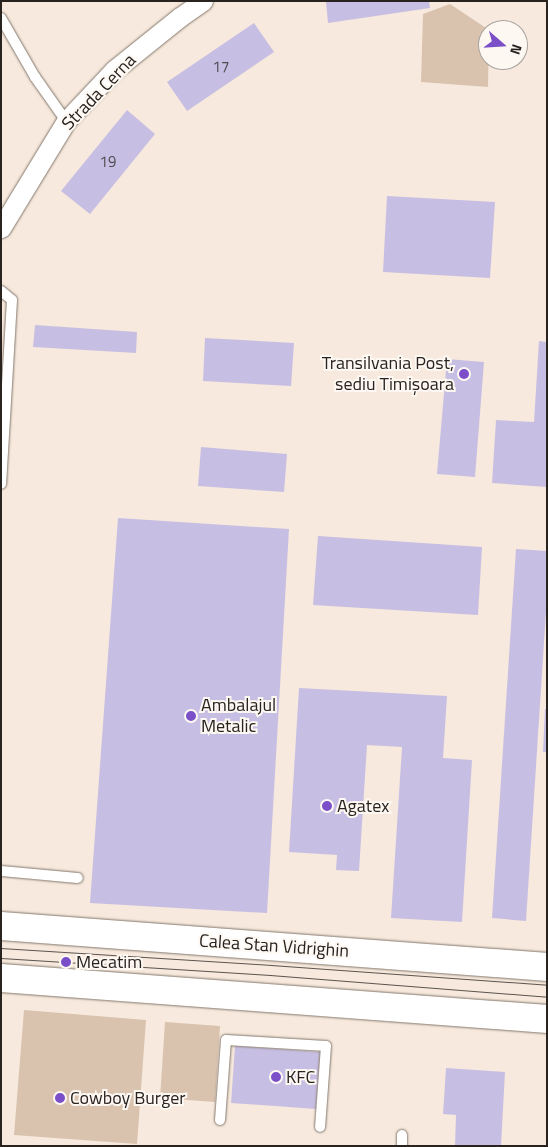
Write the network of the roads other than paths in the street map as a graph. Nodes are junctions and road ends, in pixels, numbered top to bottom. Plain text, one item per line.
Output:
1 (203, 1) edge
2 (1, 18) edge
3 (66, 121) junction
4 (1, 228) edge
5 (1, 292) edge
6 (1, 484) edge
7 (1, 871) edge
8 (78, 878) dead end
9 (1, 926) edge
10 (547, 967) edge
11 (1, 978) edge
12 (547, 1018) edge
13 (220, 1120) dead end
14 (320, 1127) dead end

1 - 3 street, Strada Cerna
2 - 3 lane
3 - 4 street, Strada Cerna
5 - 6 lane
7 - 8 lane
9 - 10 main road, Calea Stan Vidrighin
11 - 12 main road
13 - 14 lane

